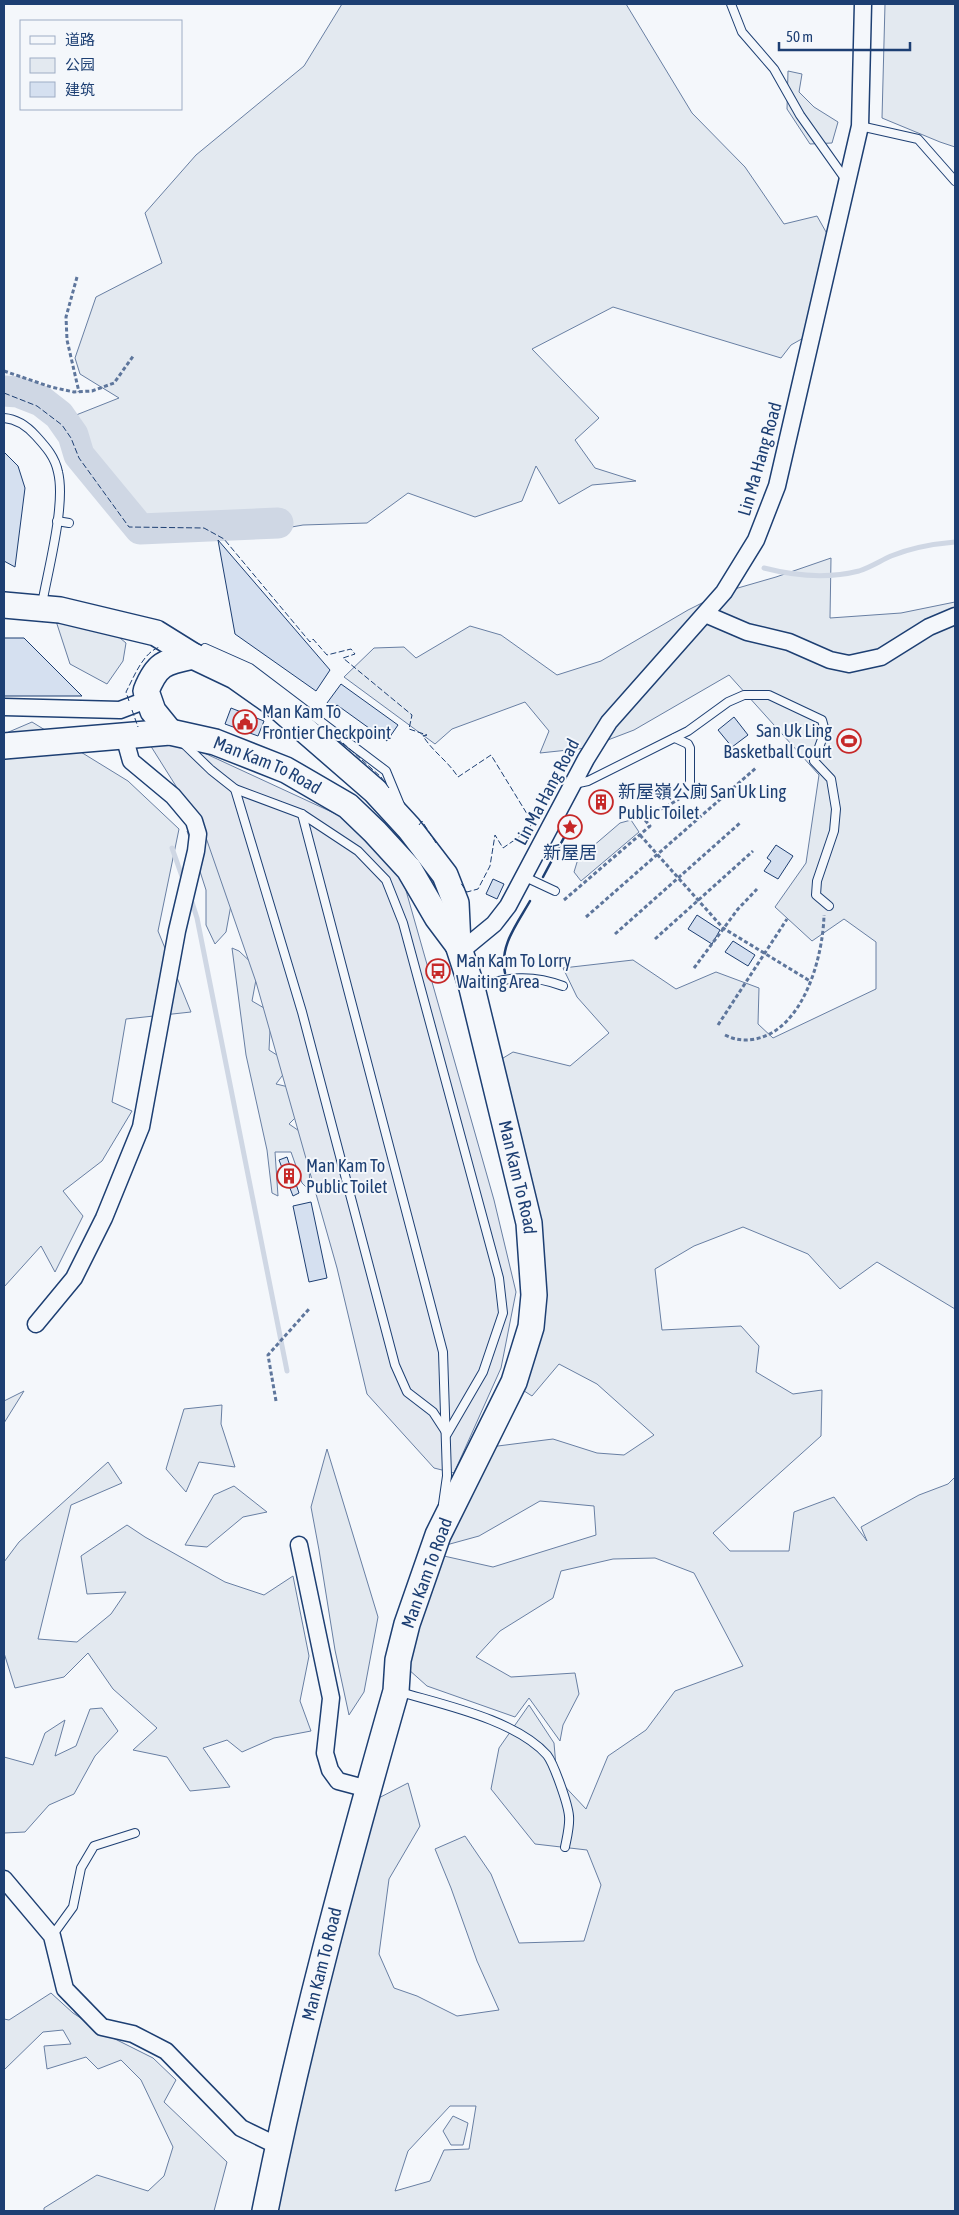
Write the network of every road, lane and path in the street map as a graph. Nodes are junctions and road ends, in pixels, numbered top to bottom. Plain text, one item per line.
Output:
1 (731, 4) edge
2 (862, 4) edge
3 (860, 126) junction
4 (955, 181) edge
5 (848, 182) junction
6 (77, 278) dead end
7 (134, 355) dead end
8 (4, 371) edge
9 (79, 392) junction
10 (4, 418) edge
11 (57, 521) junction
12 (69, 523) dead end
13 (4, 605) edge
14 (41, 609) junction
15 (705, 614) junction
16 (955, 616) edge
17 (194, 648) junction
18 (149, 699) junction
19 (4, 707) edge
20 (170, 732) junction
21 (133, 736) junction
22 (676, 738) junction
23 (4, 746) edge
24 (757, 767) dead end
25 (574, 784) junction
26 (235, 789) junction
27 (690, 794) joint
28 (302, 814) junction
29 (740, 823) dead end
30 (640, 835) junction
31 (754, 851) dead end
32 (658, 855) junction
33 (525, 877) junction
34 (678, 878) junction
35 (757, 889) dead end
36 (555, 891) dead end
37 (698, 900) junction
38 (564, 901) dead end
39 (827, 904) joint
40 (586, 918) dead end
41 (787, 919) dead end
42 (723, 928) junction
43 (615, 934) dead end
44 (655, 939) dead end
45 (459, 948) junction
46 (764, 954) junction
47 (694, 968) dead end
48 (810, 981) junction
49 (563, 986) dead end
50 (472, 988) junction
51 (718, 1025) dead end
52 (725, 1035) dead end
53 (309, 1309) dead end
54 (36, 1324) dead end
55 (276, 1401) dead end
56 (447, 1434) junction
57 (438, 1535) junction
58 (299, 1545) dead end
59 (396, 1691) junction
60 (368, 1789) junction
61 (135, 1833) dead end
62 (566, 1847) dead end
63 (4, 1879) edge
64 (52, 1936) junction
65 (278, 2146) junction
66 (265, 2211) edge

1 - 5 lane
2 - 3 street, Lin Ma Hang Road
3 - 4 lane
3 - 5 street, Lin Ma Hang Road
5 - 15 street, Lin Ma Hang Road
6 - 9 path
7 - 9 path
8 - 9 path
10 - 11 lane
11 - 12 lane
11 - 14 lane
13 - 14 main road, Man Kam To Road
14 - 17 main road, Man Kam To Road
15 - 16 street
15 - 25 street, Lin Ma Hang Road
17 - 18 main road
17 - 45 main road, Man Kam To Road
18 - 19 street
18 - 20 main road
20 - 21 main road, Man Kam To Road
20 - 26 lane
20 - 45 main road, Man Kam To Road
21 - 23 main road, Man Kam To Road
21 - 54 street
22 - 25 lane
22 - 27 lane
22 - 39 lane
24 - 32 path
25 - 33 street, Lin Ma Hang Road
26 - 28 lane
26 - 56 lane
27 - 30 path
28 - 56 lane
28 - 56 lane
29 - 34 path
30 - 32 path
30 - 38 path
31 - 37 path
32 - 34 path
32 - 40 path
33 - 36 lane
33 - 45 street, Lin Ma Hang Road
34 - 37 path
34 - 43 path
35 - 42 path
37 - 42 path
37 - 44 path
39 - 48 path
41 - 46 path
42 - 46 path
42 - 47 path
45 - 50 main road, Man Kam To Road
46 - 48 path
46 - 51 path
48 - 52 path
49 - 50 lane
50 - 57 main road, Man Kam To Road
53 - 55 path
56 - 57 lane
57 - 59 main road, Man Kam To Road
58 - 60 street
59 - 60 main road, Man Kam To Road
59 - 62 lane
60 - 65 main road, Man Kam To Road
61 - 64 lane
63 - 64 street
64 - 65 street
65 - 66 main road, Man Kam To Road

